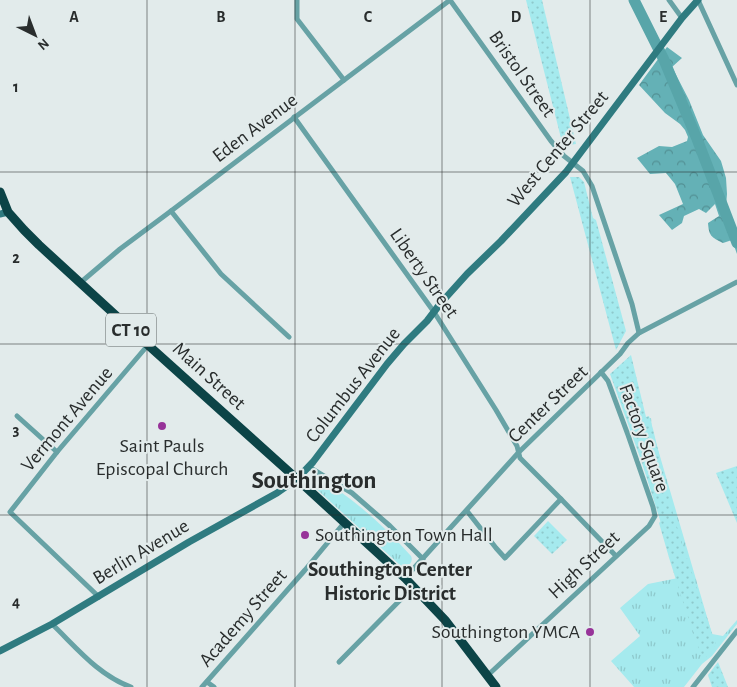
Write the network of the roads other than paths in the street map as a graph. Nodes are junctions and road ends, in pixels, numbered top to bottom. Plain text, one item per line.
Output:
1 (297, 0) edge
2 (450, 0) edge
3 (669, 0) edge
4 (698, 0) edge
5 (682, 18) junction
6 (344, 80) junction
7 (737, 85) edge
8 (294, 117) junction
9 (573, 162) junction
10 (0, 192) edge
11 (171, 211) junction
12 (4, 213) edge
13 (737, 282) edge
14 (80, 283) junction
15 (434, 312) junction
16 (639, 334) junction
17 (289, 336) dead end
18 (148, 346) junction
19 (601, 372) junction
20 (17, 416) dead end
21 (58, 452) junction
22 (519, 452) junction
23 (309, 467) junction
24 (297, 479) junction
25 (561, 499) junction
26 (467, 511) junction
27 (655, 516) joint
28 (344, 523) junction
29 (616, 556) junction
30 (423, 559) junction
31 (405, 578) junction
32 (413, 587) junction
33 (99, 596) junction
34 (52, 624) junction
35 (737, 631) edge
36 (0, 651) edge
37 (339, 662) dead end
38 (487, 676) junction
39 (207, 682) junction
40 (494, 686) edge
41 (131, 687) edge
42 (202, 687) edge
43 (214, 687) edge
44 (693, 687) edge

1 - 6 street
2 - 6 street, Eden Avenue
2 - 9 street, Bristol Street
3 - 5 street
4 - 5 street, West Center Street
4 - 7 street
5 - 9 street, West Center Street
6 - 8 street, Eden Avenue
8 - 11 street, Eden Avenue
8 - 15 street, Liberty Street
9 - 15 street, West Center Street
9 - 16 street, Bristol Street
10 - 12 highway, Main Street / CT 10
11 - 14 street, Eden Avenue
11 - 17 street
12 - 14 highway, Main Street / CT 10
13 - 16 street, Center Street
14 - 18 highway, Main Street / CT 10
15 - 22 street, Liberty Street
15 - 23 street, Columbus Avenue
16 - 19 street, Center Street
18 - 21 street, Vermont Avenue
18 - 24 highway, Main Street / CT 10
19 - 22 street, Center Street
19 - 27 street, Factory Square
20 - 21 street
21 - 33 street, Vermont Avenue
22 - 25 street, Liberty Street
22 - 26 street, Center Street
23 - 24 street, Columbus Avenue
23 - 30 street
24 - 28 highway, Main Street / CT 10
24 - 33 street, Berlin Avenue
25 - 26 street
25 - 29 street, Liberty Street
26 - 30 street, Center Street
27 - 29 street, High Street
28 - 31 highway, Main Street / CT 10
28 - 39 street, Academy Street
29 - 38 street, High Street
30 - 31 street, Center Street
31 - 32 highway, CT 10
32 - 37 street
32 - 38 highway, CT 10
33 - 34 street, Berlin Avenue
34 - 36 street, Berlin Avenue
34 - 41 street
35 - 44 street
38 - 40 highway, CT 10
39 - 42 street, Academy Street
39 - 43 street

